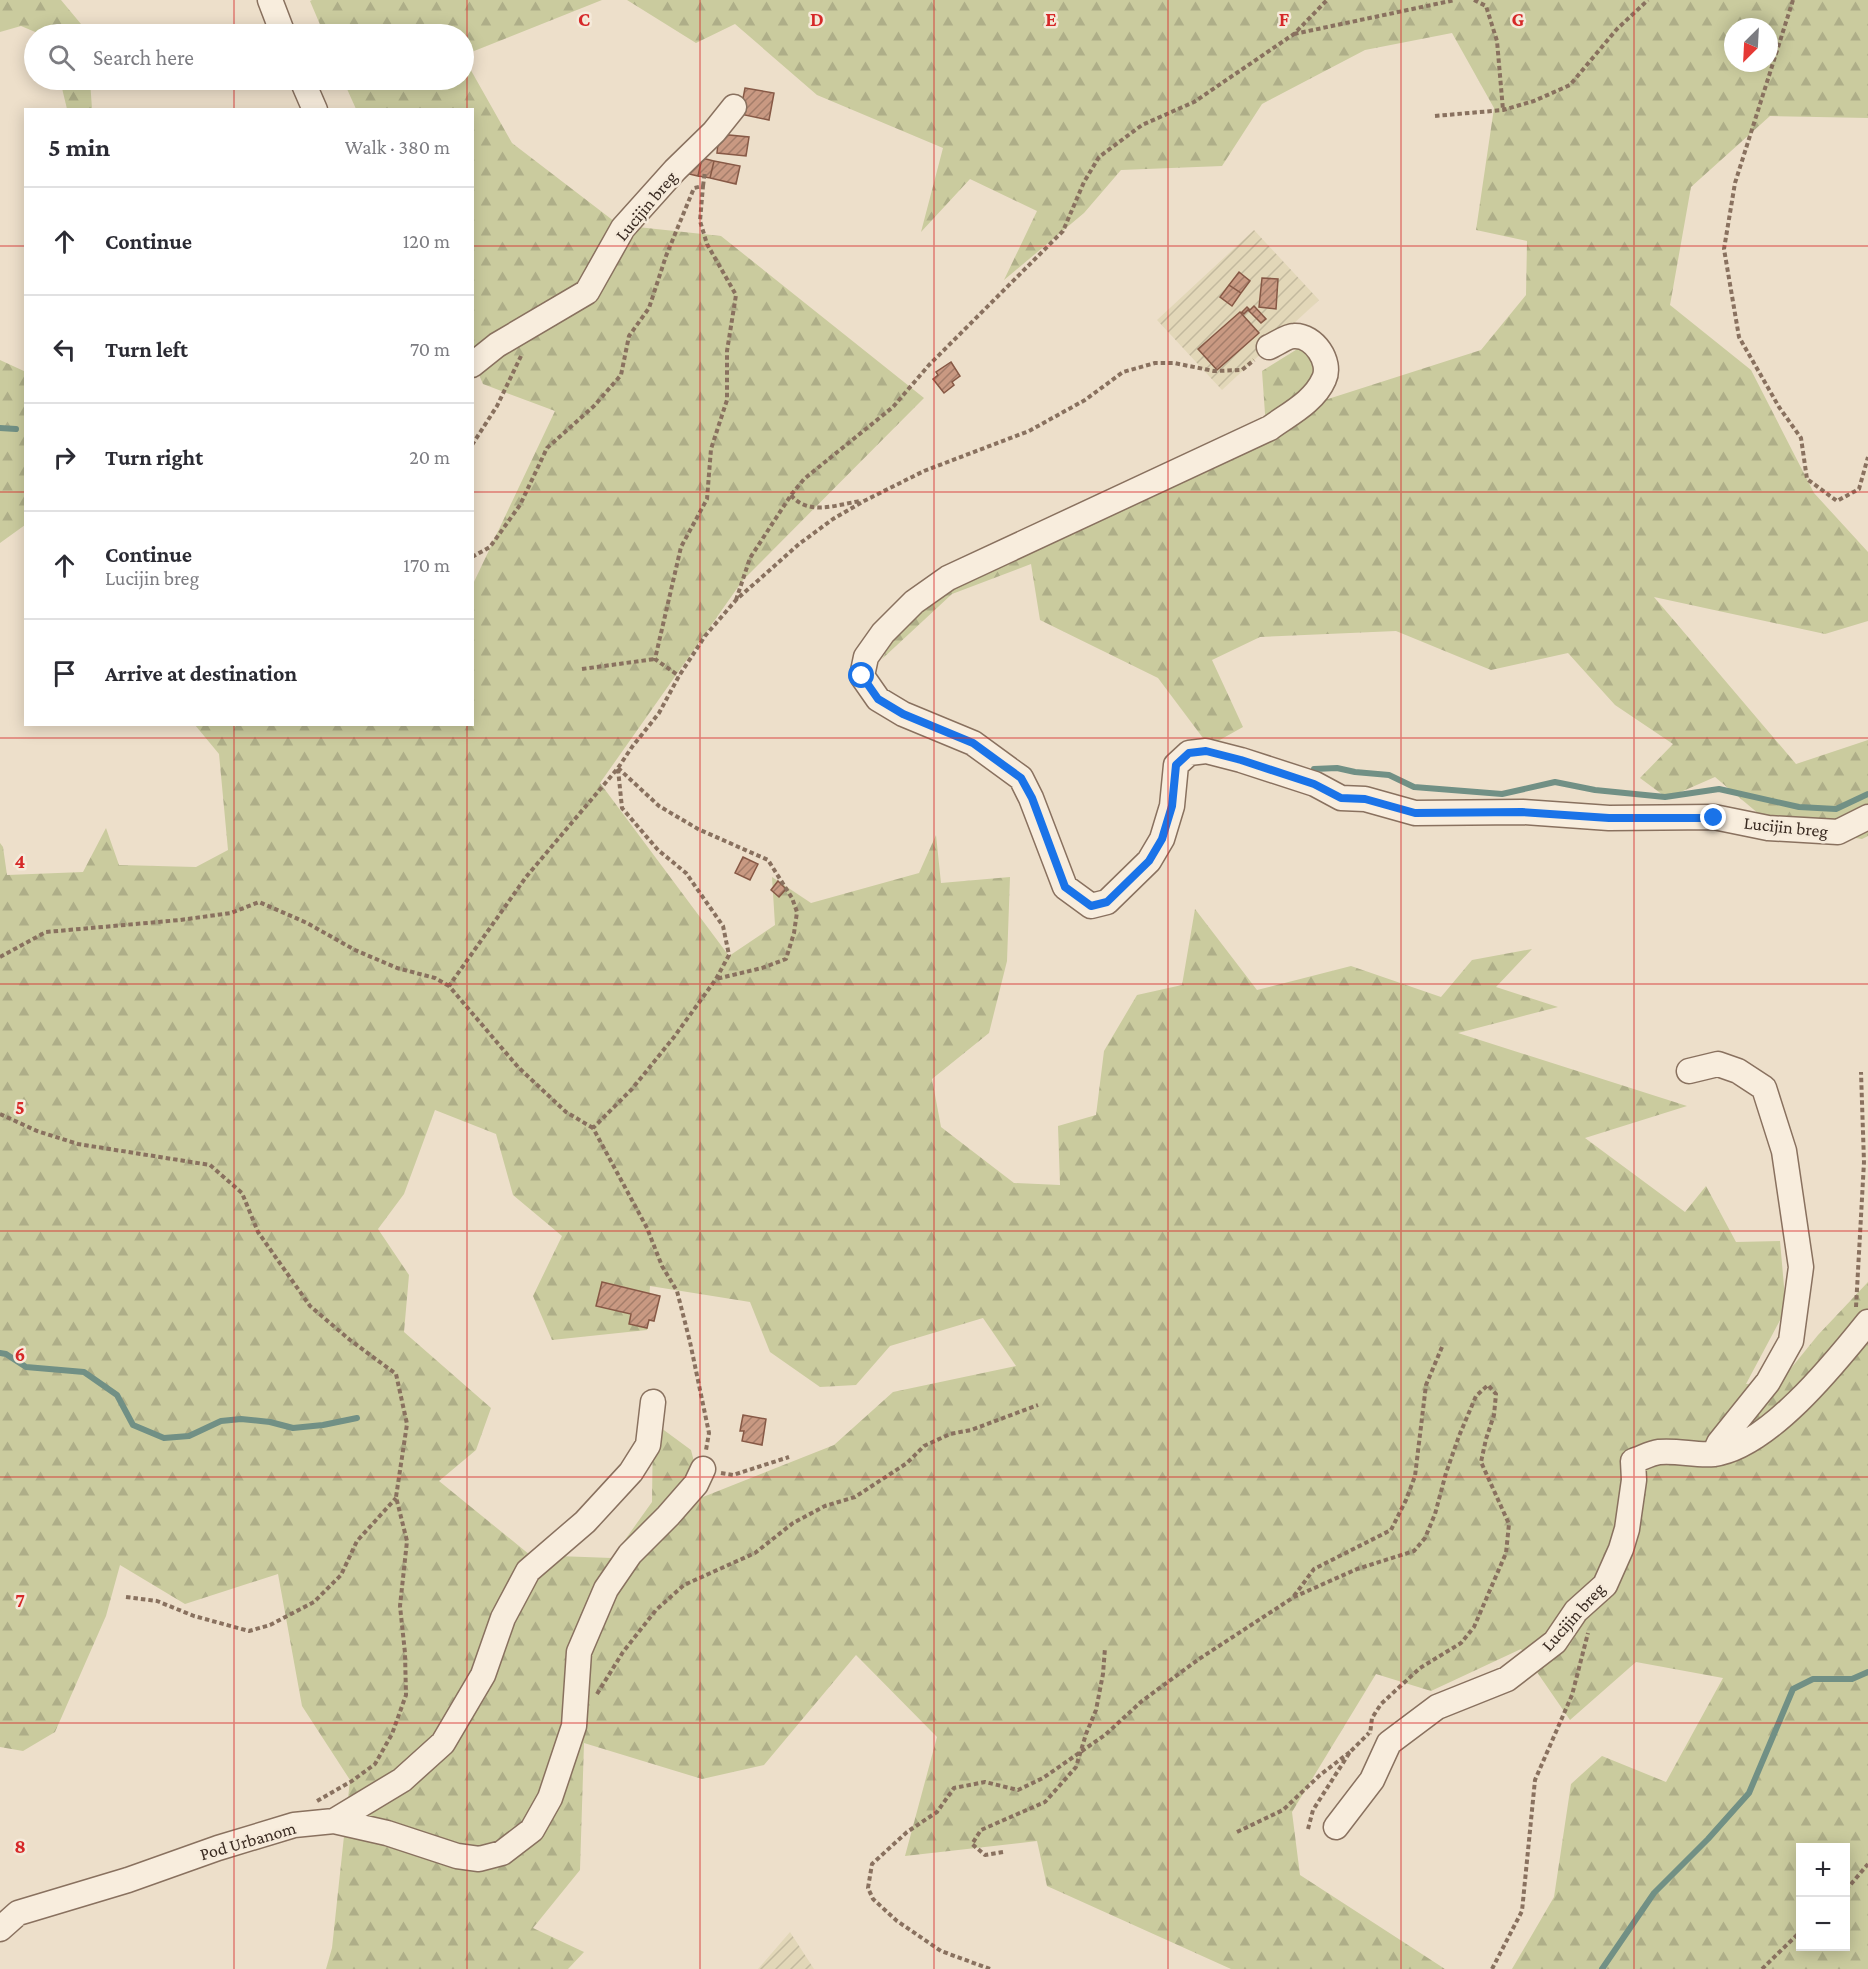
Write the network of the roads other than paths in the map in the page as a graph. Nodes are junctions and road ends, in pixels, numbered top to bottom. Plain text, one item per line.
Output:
1 (270, 0) edge
2 (279, 24) edge
3 (306, 90) edge
4 (734, 107) dead end
5 (314, 108) edge
6 (1269, 347) road end
7 (474, 363) edge
8 (1868, 817) edge
9 (1689, 1071) dead end
10 (1861, 1320) edge
11 (653, 1402) dead end
12 (1714, 1454) junction
13 (703, 1469) road end
14 (334, 1821) junction
15 (1336, 1827) dead end
16 (0, 1929) edge

1 - 2 street
3 - 5 street
4 - 7 street, Lucijin breg
6 - 8 street, Lucijin breg
9 - 12 street
10 - 12 street, Lucijin breg
11 - 14 street
12 - 15 street, Lucijin breg
13 - 14 street, Pod Urbanom
14 - 16 street, Pod Urbanom

